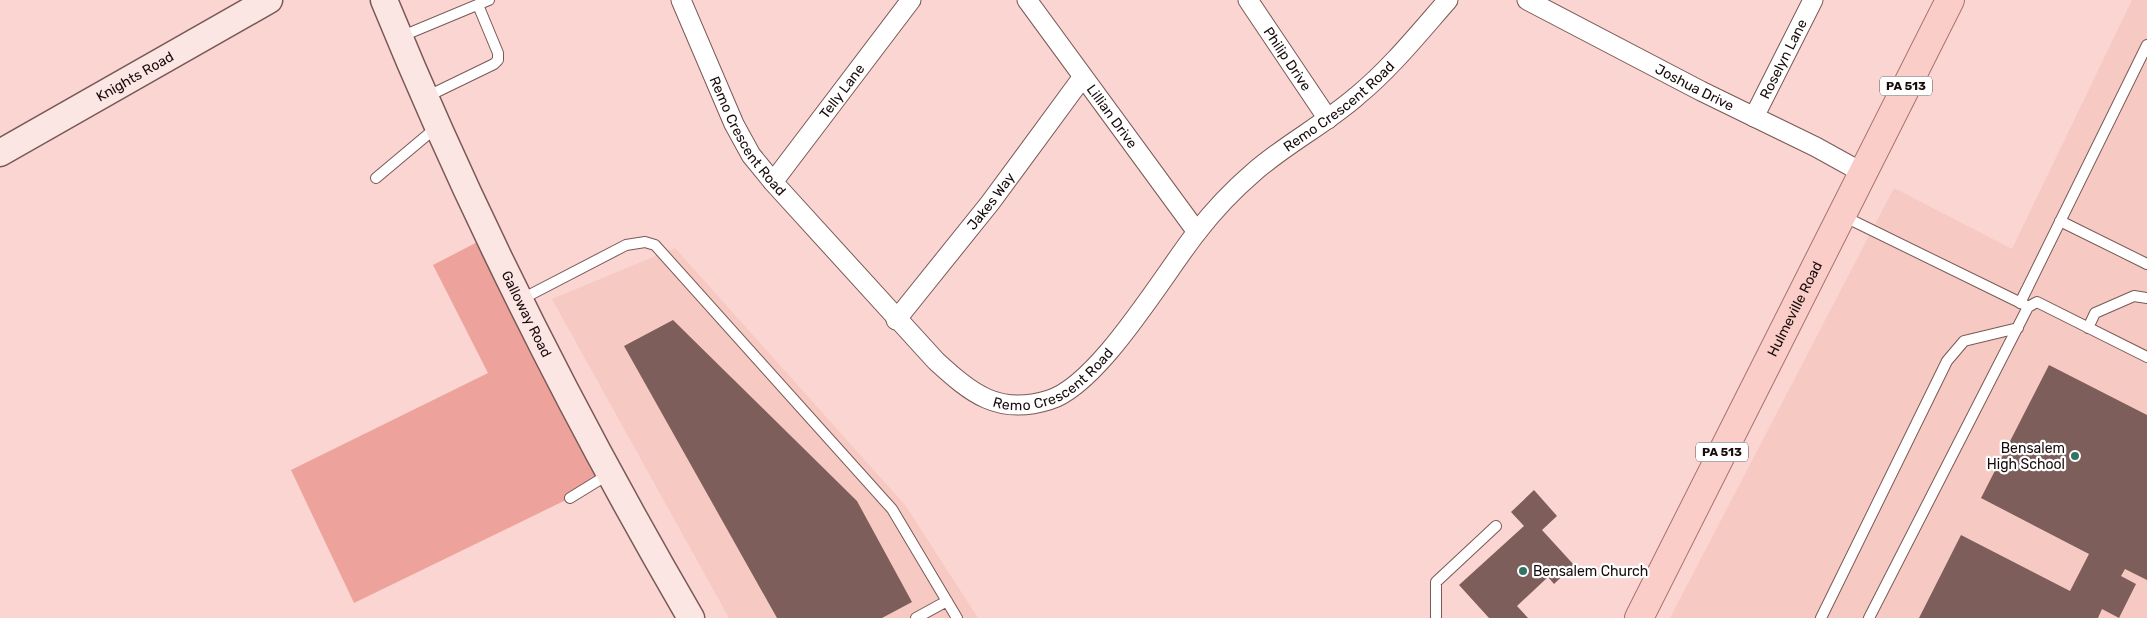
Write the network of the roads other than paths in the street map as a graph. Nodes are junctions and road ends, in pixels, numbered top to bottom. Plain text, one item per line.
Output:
1 (268, 0) edge
2 (384, 0) edge
3 (489, 0) edge
4 (681, 0) edge
5 (911, 0) edge
6 (1027, 0) edge
7 (1248, 0) edge
8 (1448, 0) edge
9 (1527, 0) edge
10 (1813, 0) edge
11 (1950, 0) edge
12 (478, 4) junction
13 (399, 37) junction
14 (2147, 45) edge
15 (1082, 78) junction
16 (426, 96) junction
17 (1754, 118) junction
18 (1328, 119) junction
19 (439, 126) junction
20 (0, 153) edge
21 (1863, 173) junction
22 (376, 178) dead end
23 (773, 182) junction
24 (1841, 216) junction
25 (2060, 221) junction
26 (1197, 232) junction
27 (2147, 264) edge
28 (2147, 298) edge
29 (519, 301) junction
30 (2024, 305) junction
31 (896, 320) junction
32 (2018, 328) junction
33 (2088, 328) junction
34 (2147, 357) edge
35 (610, 474) junction
36 (570, 498) dead end
37 (1496, 526) dead end
38 (947, 601) junction
39 (691, 618) edge
40 (916, 618) edge
41 (957, 618) edge
42 (1436, 618) edge
43 (1639, 618) edge
44 (1821, 618) edge
45 (1869, 618) edge

1 - 20 main road, Knights Road
2 - 13 main road, Galloway Road
3 - 12 lane
4 - 23 street, Remo Crescent Road
5 - 23 street, Telly Lane
6 - 15 street, Lillian Drive
7 - 18 street, Philip Drive
8 - 18 street, Remo Crescent Road
9 - 17 street, Joshua Drive
10 - 17 street, Roselyn Lane
11 - 21 main road, Hulmeville Road / PA 513
12 - 13 lane
12 - 16 lane
13 - 16 main road, Galloway Road
14 - 25 lane
15 - 26 street, Lillian Drive
15 - 31 street, Jakes Way
16 - 19 main road, Galloway Road
17 - 21 street, Joshua Drive
18 - 26 street, Remo Crescent Road
19 - 22 lane
19 - 29 main road, Galloway Road
21 - 24 main road, Hulmeville Road / PA 513
23 - 31 street, Remo Crescent Road
24 - 30 lane
24 - 43 main road, Hulmeville Road / PA 513
25 - 27 lane
25 - 30 lane
26 - 31 street, Remo Crescent Road
28 - 33 lane
29 - 35 main road, Galloway Road
29 - 38 lane
30 - 32 lane
30 - 33 lane
32 - 44 lane
32 - 45 lane
33 - 34 lane
35 - 36 lane
35 - 39 main road, Galloway Road
37 - 42 lane
38 - 40 lane
38 - 41 lane

